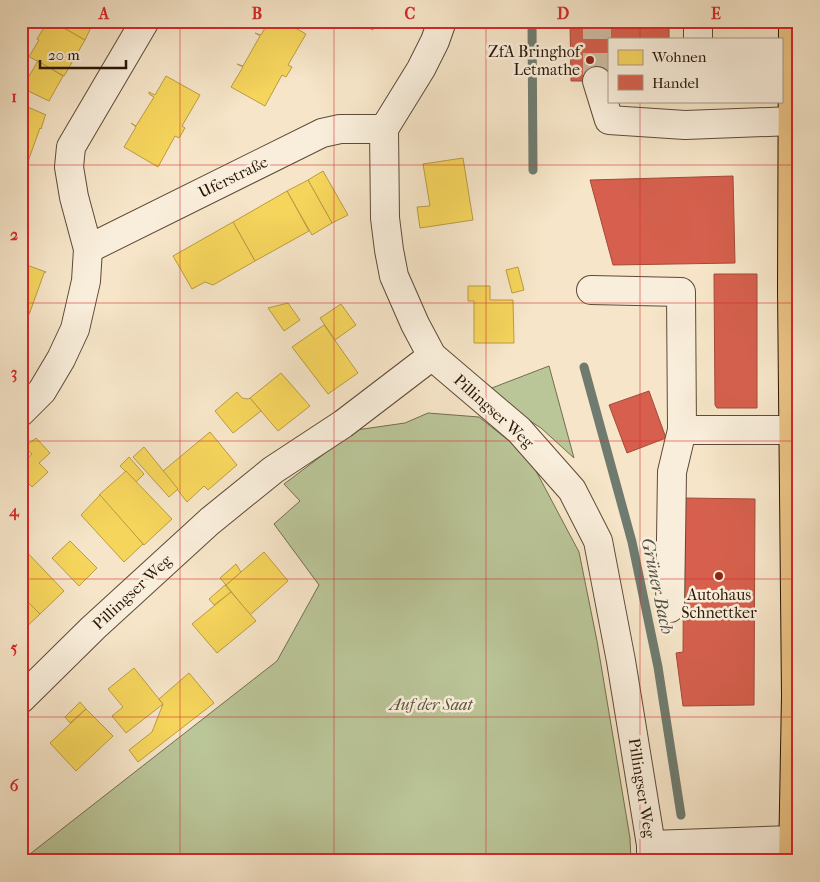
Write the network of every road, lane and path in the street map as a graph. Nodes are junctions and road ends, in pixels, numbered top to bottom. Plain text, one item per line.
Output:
1 (145, 21) edge
2 (442, 21) edge
3 (698, 21) edge
4 (793, 21) edge
5 (698, 38) edge
6 (597, 81) tunnel mouth
7 (695, 113) edge
8 (793, 121) junction
9 (384, 129) junction
10 (88, 249) junction
11 (591, 290) dead end
12 (432, 356) junction
13 (21, 412) edge
14 (682, 430) junction
15 (794, 430) junction
16 (670, 608) dead end
17 (797, 696) edge
18 (21, 699) edge
19 (793, 850) edge
20 (651, 853) edge

1 - 10 street
2 - 9 street
3 - 5 street
4 - 8 main road
6 - 7 street
7 - 8 street
8 - 15 main road
9 - 10 street, Uferstraße
9 - 12 street
10 - 13 street
11 - 14 street
12 - 18 street, Pillingser Weg
12 - 20 street, Pillingser Weg
14 - 15 street
14 - 16 street
15 - 17 main road
17 - 19 main road
19 - 20 street, Pillingser Weg

